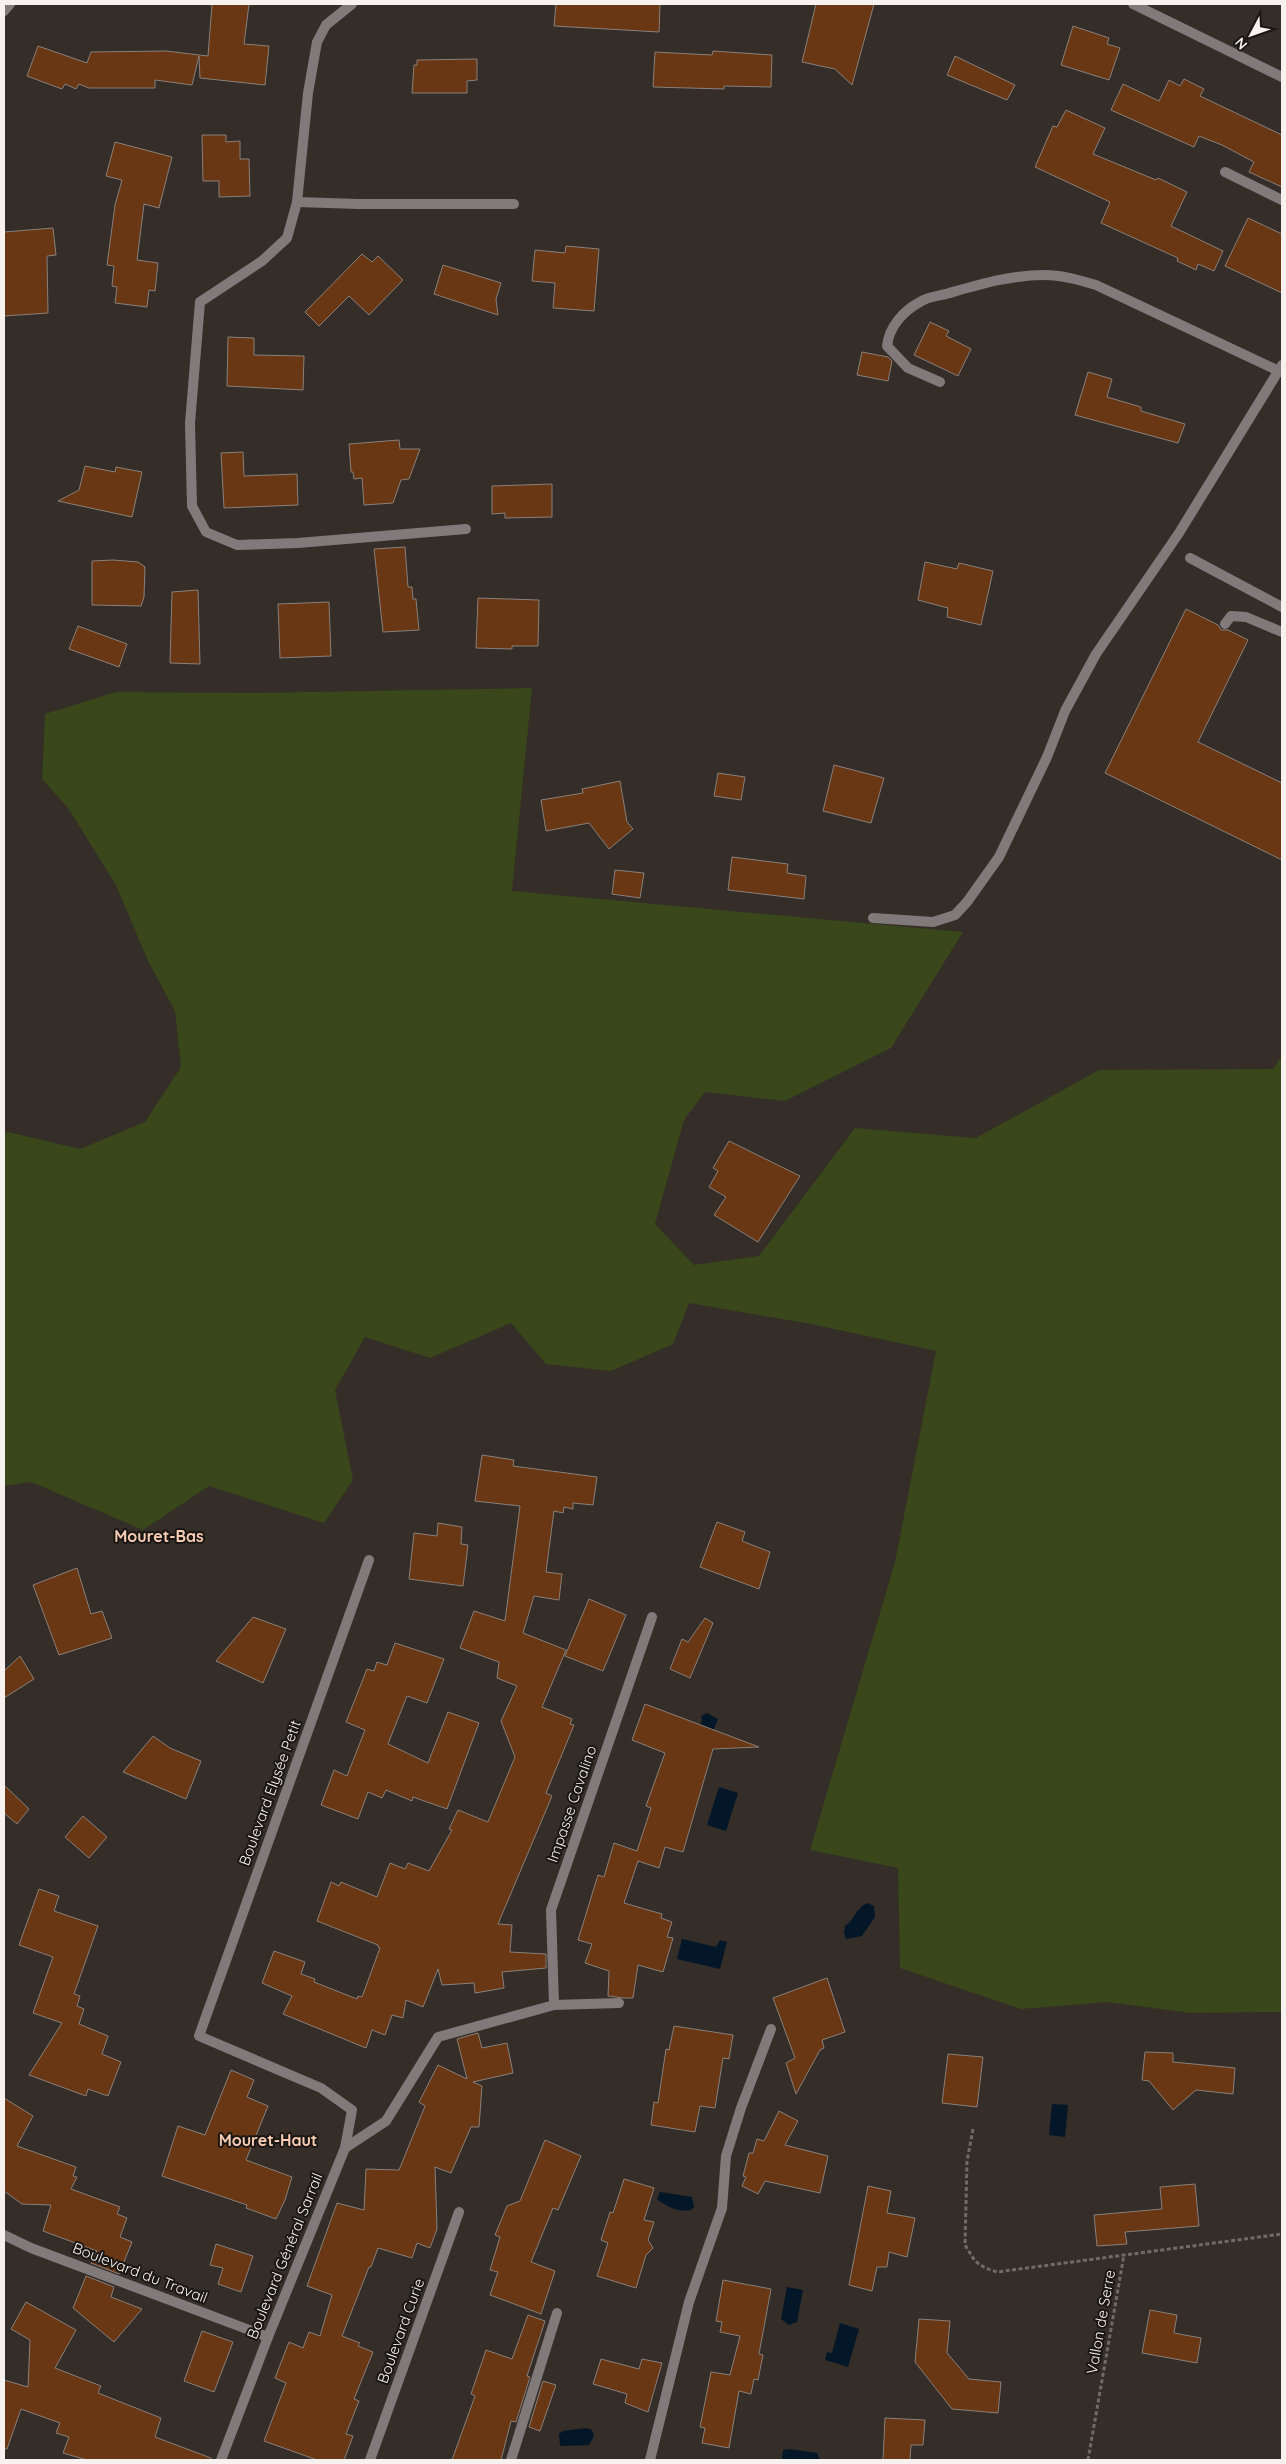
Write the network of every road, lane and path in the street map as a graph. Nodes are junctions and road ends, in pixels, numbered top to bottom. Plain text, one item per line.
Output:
1 (10, 4) edge
2 (352, 4) edge
3 (1133, 4) edge
4 (4, 11) edge
5 (1282, 77) edge
6 (1225, 172) dead end
7 (1282, 200) edge
8 (297, 202) junction
9 (514, 204) dead end
10 (1280, 368) edge
11 (940, 382) dead end
12 (466, 529) dead end
13 (1190, 558) dead end
14 (1282, 607) edge
15 (1224, 624) dead end
16 (1282, 632) edge
17 (873, 918) dead end
18 (369, 1560) dead end
19 (652, 1618) dead end
20 (619, 2003) dead end
21 (554, 2005) junction
22 (771, 2029) dead end
23 (199, 2036) joint
24 (973, 2129) dead end
25 (345, 2148) junction
26 (459, 2212) dead end
27 (1282, 2234) edge
28 (4, 2235) edge
29 (1124, 2255) junction
30 (557, 2313) dead end
31 (268, 2337) junction
32 (222, 2460) edge
33 (370, 2460) edge
34 (511, 2460) edge
35 (650, 2460) edge
36 (1088, 2460) edge

1 - 4 street
2 - 8 street
3 - 5 street
6 - 7 street
8 - 9 street
8 - 12 street
10 - 11 street
10 - 17 street
13 - 14 street
15 - 16 street
18 - 23 street, Boulevard Elysée Petit
19 - 21 street, Impasse Cavalino
20 - 21 street
21 - 25 street
22 - 35 street
23 - 25 street, Boulevard Général Sarrail
24 - 29 path
25 - 31 street, Boulevard Général Sarrail
26 - 33 street, Boulevard Curie
27 - 29 path, Vallon de Serre
28 - 31 street, Boulevard du Travail
29 - 36 path, Vallon de Serre
30 - 34 street
31 - 32 street, Boulevard Général Sarrail

